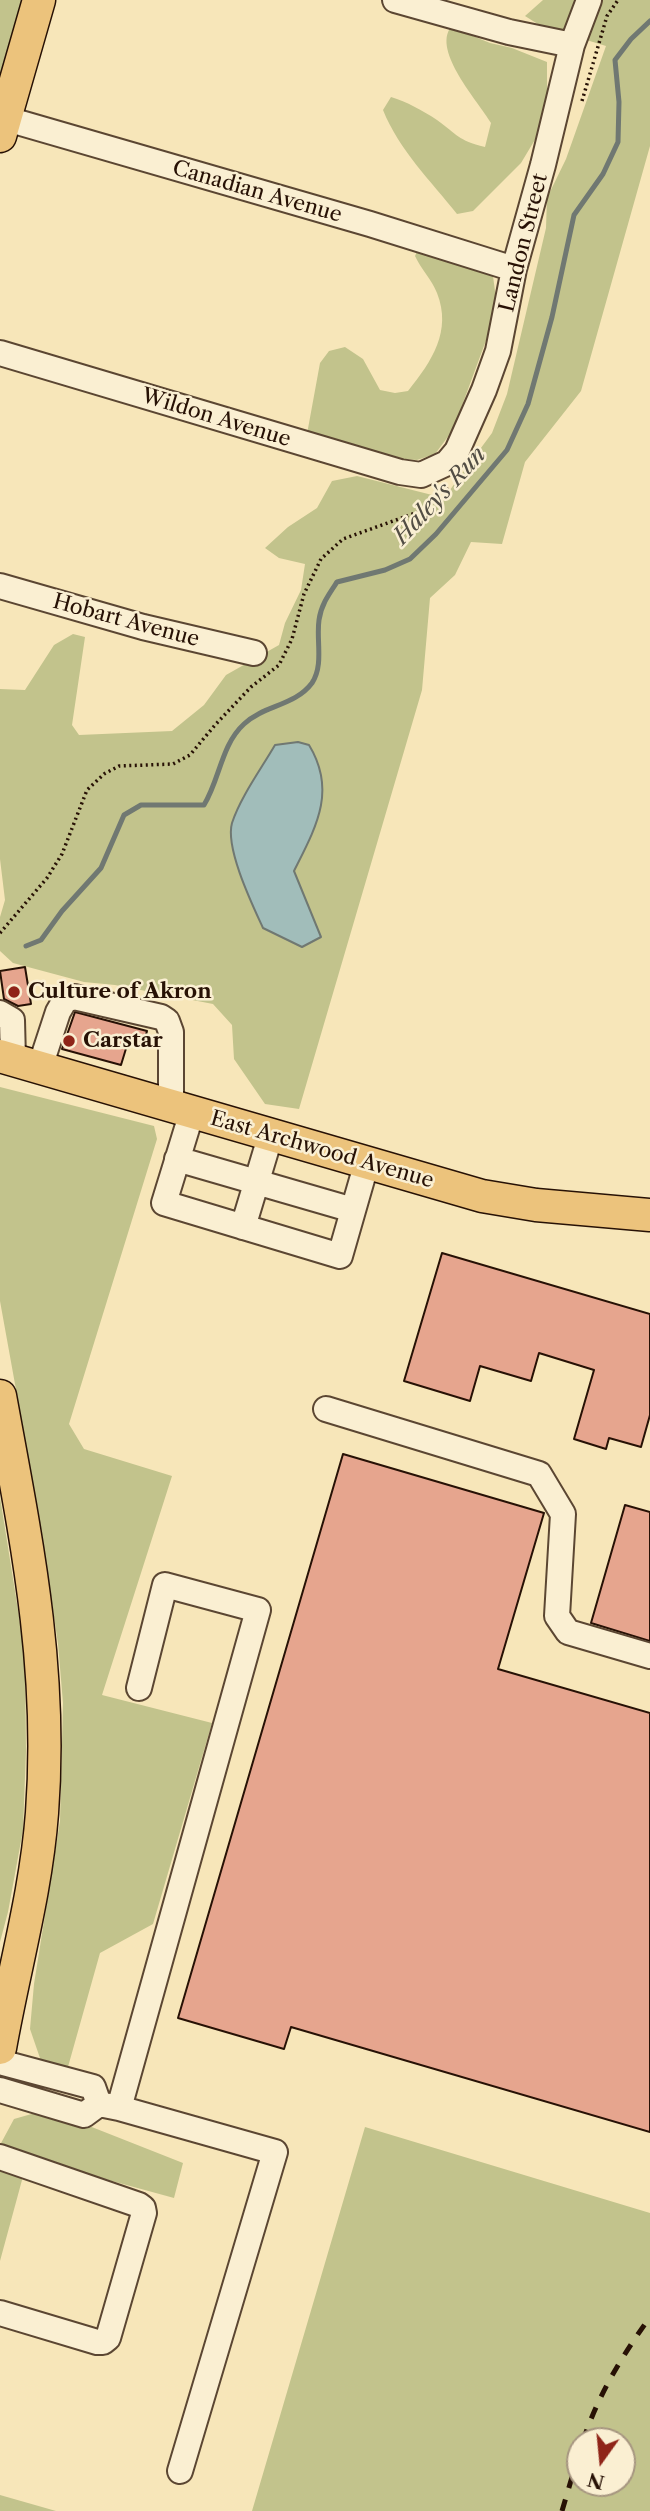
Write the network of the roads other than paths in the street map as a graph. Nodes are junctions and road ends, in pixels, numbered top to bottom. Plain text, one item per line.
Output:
1 (39, 0) edge
2 (395, 0) edge
3 (589, 0) edge
4 (572, 45) junction
5 (2, 124) edge
6 (514, 269) junction
7 (0, 353) edge
8 (432, 470) joint
9 (0, 586) edge
10 (254, 653) dead end
11 (0, 1013) edge
12 (18, 1061) edge
13 (181, 1109) junction
14 (271, 1134) junction
15 (177, 1159) junction
16 (367, 1162) junction
17 (256, 1182) junction
18 (353, 1210) junction
19 (650, 1215) edge
20 (243, 1227) junction
21 (0, 1396) edge
22 (326, 1409) dead end
23 (650, 1657) edge
24 (139, 1688) dead end
25 (0, 2048) edge
26 (0, 2062) edge
27 (0, 2090) edge
28 (109, 2106) junction
29 (0, 2157) edge
30 (0, 2313) edge
31 (180, 2471) dead end

1 - 5 main road
2 - 4 street
3 - 4 street, Landon Street
4 - 6 street, Landon Street
5 - 6 street, Canadian Avenue
6 - 8 street, Landon Street
7 - 8 street, Wildon Avenue
9 - 10 street, Hobart Avenue
11 - 12 street
12 - 13 main road, East Archwood Avenue
12 - 13 street
13 - 14 main road, East Archwood Avenue
13 - 15 street
14 - 16 main road, East Archwood Avenue
14 - 17 street
15 - 17 street
15 - 20 street
16 - 18 street
16 - 19 main road, East Archwood Avenue
17 - 18 street
17 - 20 street
18 - 20 street
21 - 25 main road
22 - 23 street
24 - 28 street
26 - 28 street
27 - 28 street
28 - 31 street
29 - 30 street

